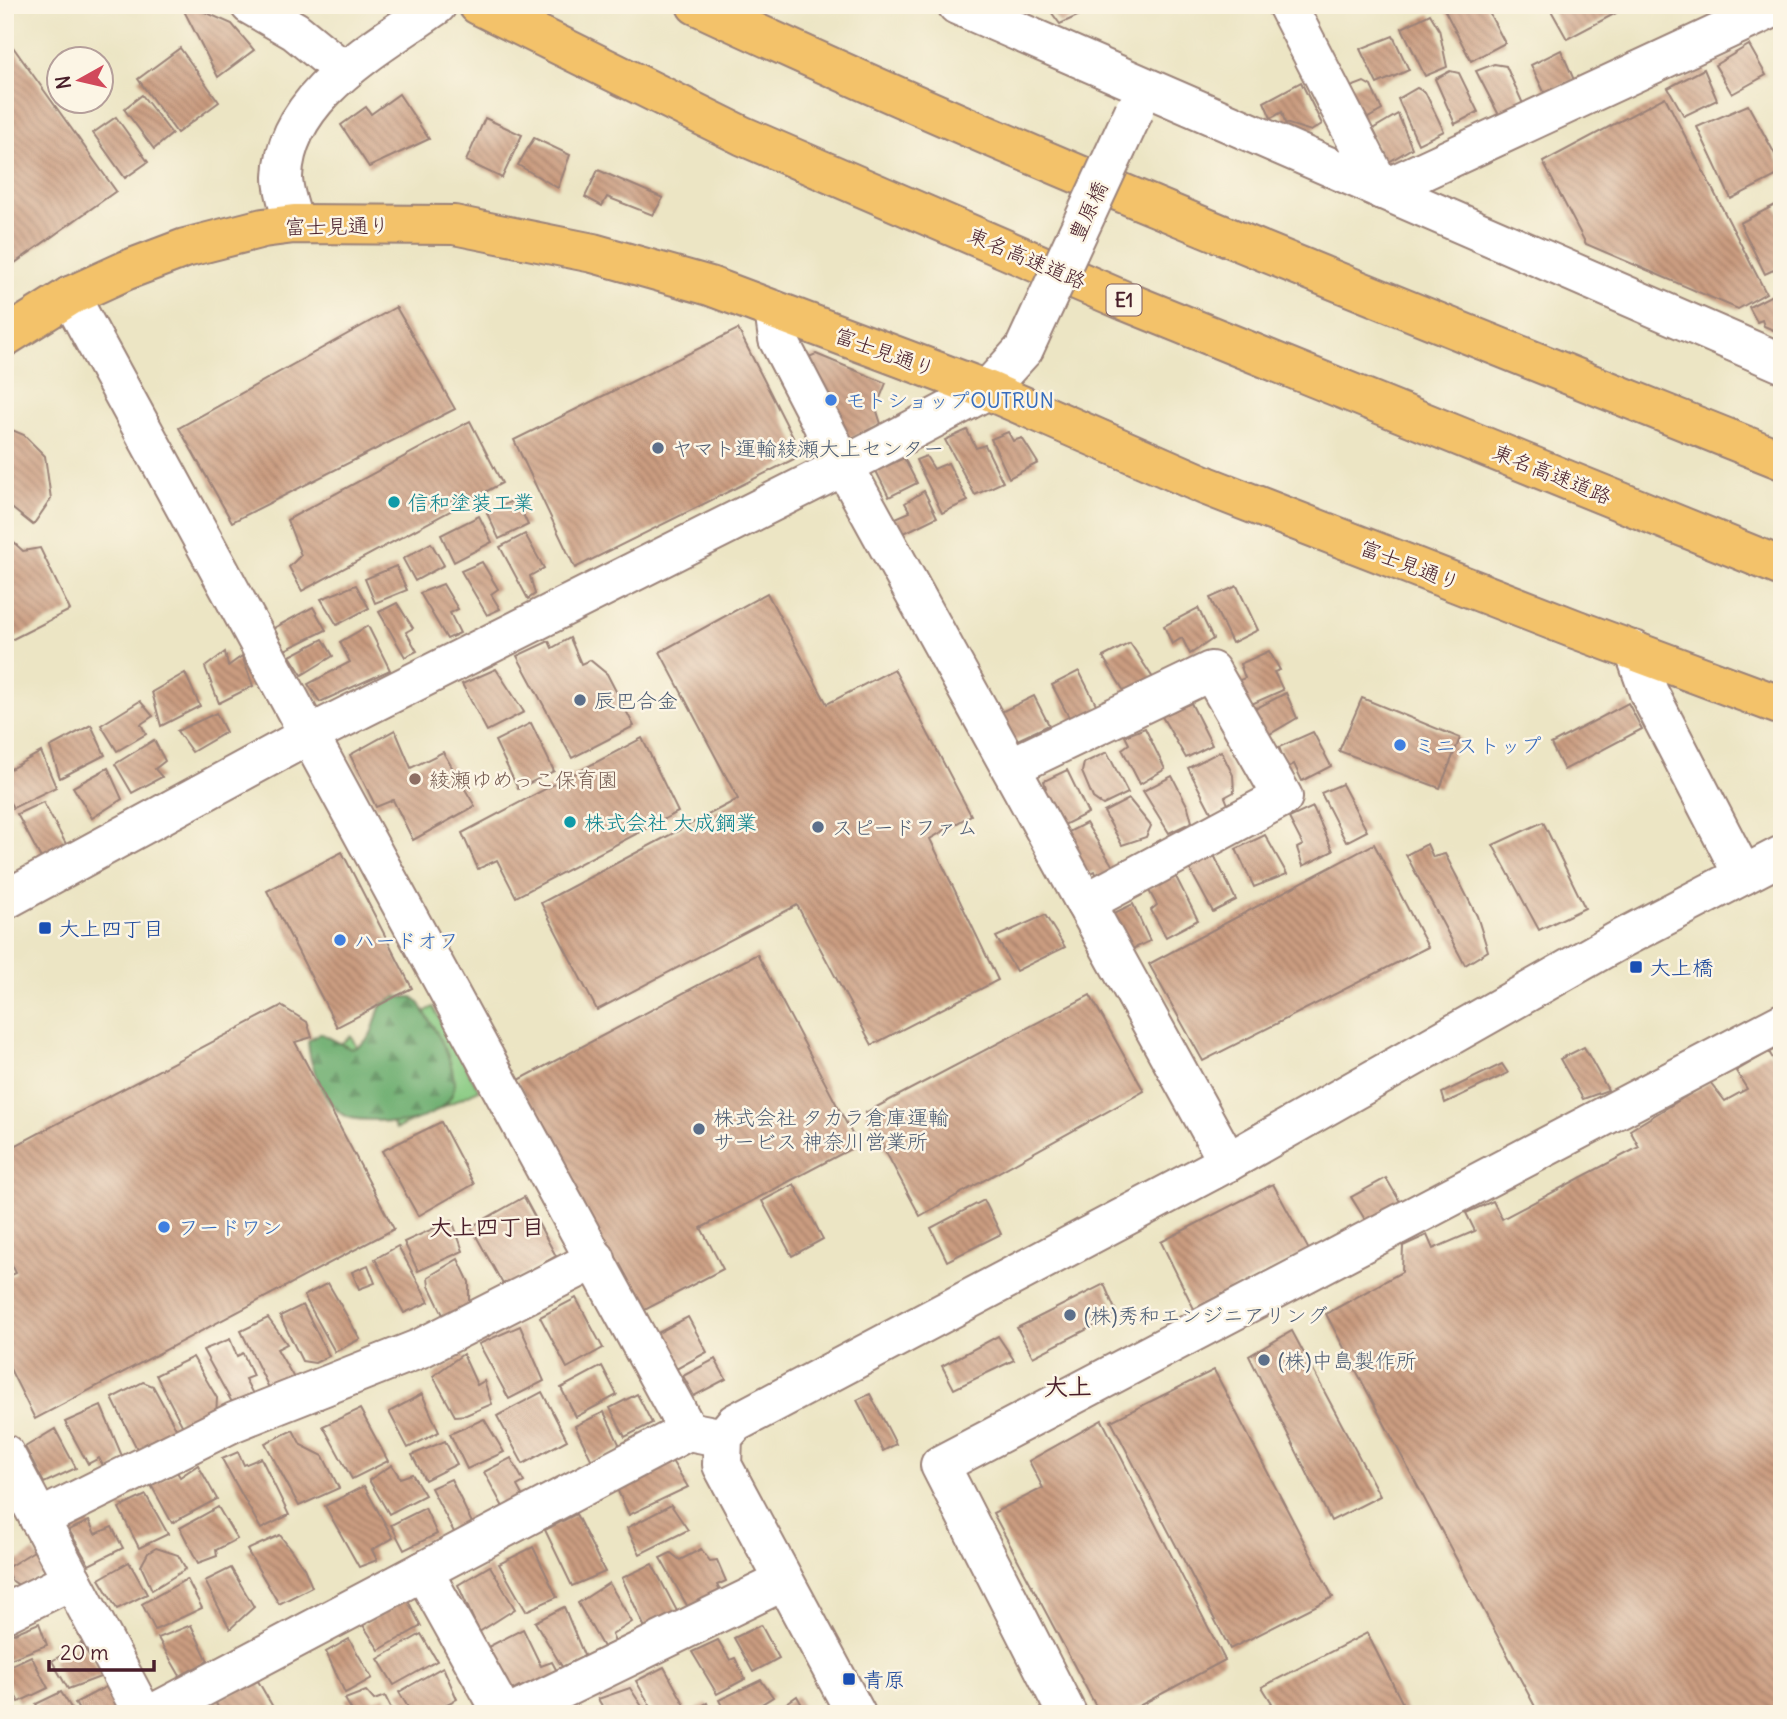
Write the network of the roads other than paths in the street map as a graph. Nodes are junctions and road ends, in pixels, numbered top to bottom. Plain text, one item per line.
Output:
1 (250, 5) edge
2 (437, 5) edge
3 (478, 5) edge
4 (696, 5) edge
5 (957, 5) edge
6 (1287, 5) edge
7 (1780, 5) edge
8 (348, 68) junction
9 (1138, 98) junction
10 (1382, 190) junction
11 (294, 224) junction
12 (70, 296) junction
13 (774, 310) junction
14 (5, 337) edge
15 (1782, 363) edge
16 (987, 390) junction
17 (1782, 460) edge
18 (844, 466) junction
19 (1782, 567) edge
20 (1634, 650) junction
21 (1782, 706) edge
22 (309, 735) junction
23 (1011, 766) junction
24 (1782, 855) edge
25 (1743, 875) junction
26 (5, 900) edge
27 (1085, 903) junction
28 (1782, 1023) edge
29 (1228, 1162) junction
30 (596, 1259) junction
31 (706, 1434) junction
32 (5, 1454) edge
33 (39, 1519) junction
34 (424, 1572) junction
35 (72, 1580) junction
36 (784, 1581) junction
37 (5, 1613) edge
38 (143, 1714) edge
39 (152, 1714) edge
40 (503, 1714) edge
41 (510, 1714) edge
42 (856, 1714) edge
43 (1067, 1714) edge

1 - 8 street
2 - 8 street
3 - 19 main road, 東名高速道路 / E1
4 - 17 main road
5 - 9 street
6 - 10 street
7 - 10 street
8 - 11 street
9 - 10 street
9 - 16 street, 豊原橋, bridge
10 - 15 street
11 - 12 main road, 富士見通り
11 - 13 main road, 富士見通り
12 - 14 main road, 富士見通り
12 - 22 street
13 - 16 main road, 富士見通り
13 - 18 street
16 - 18 street, 豊原橋
16 - 20 main road, 富士見通り
18 - 22 street, 豊原橋
18 - 23 street
20 - 21 main road, 富士見通り
20 - 25 street
22 - 26 street, 豊原橋
22 - 30 street
23 - 27 street
23 - 27 street
24 - 25 street
25 - 29 street
27 - 29 street
28 - 43 street
29 - 31 street
30 - 31 street
30 - 33 street
31 - 34 street
31 - 36 street
32 - 33 street
33 - 35 street
34 - 39 street
34 - 40 street
35 - 37 street
35 - 38 street
36 - 41 street
36 - 42 street

